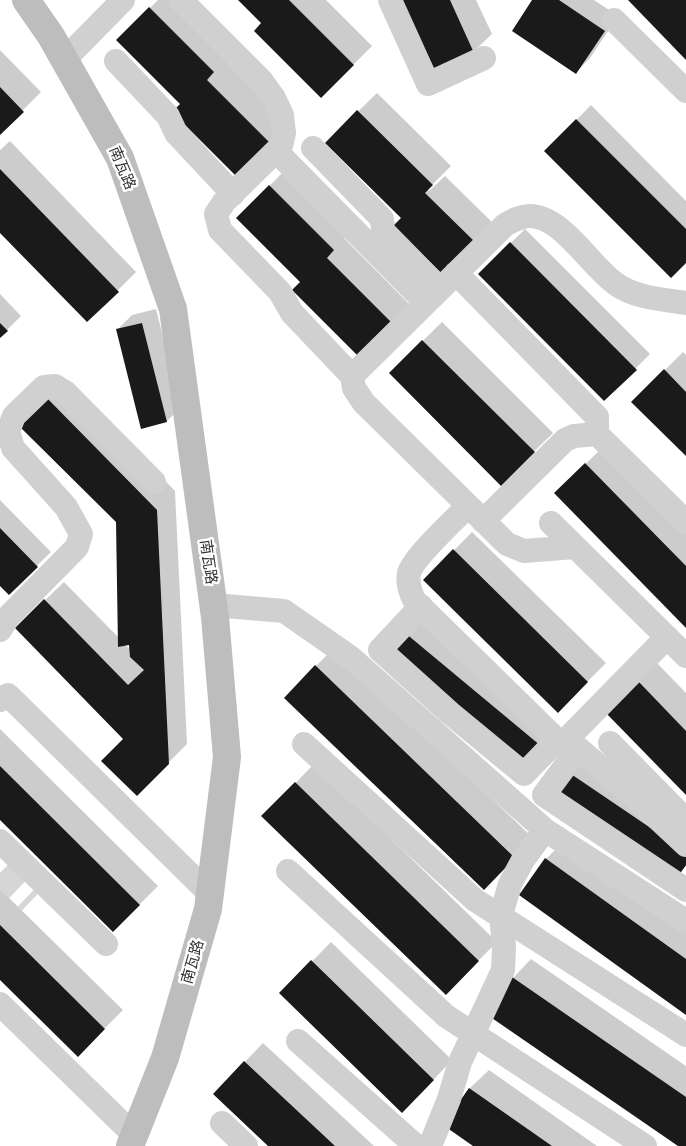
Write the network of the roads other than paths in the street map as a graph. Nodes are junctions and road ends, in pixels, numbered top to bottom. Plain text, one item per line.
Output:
1 (26, 0) edge
2 (181, 0) edge
3 (390, 0) edge
4 (113, 4) edge
5 (614, 20) dead end
6 (484, 58) dead end
7 (64, 60) junction
8 (116, 61) dead end
9 (686, 91) edge
10 (312, 148) dead end
11 (276, 151) junction
12 (233, 194) junction
13 (441, 288) junction
14 (686, 303) edge
15 (352, 376) junction
16 (597, 434) junction
17 (154, 482) dead end
18 (475, 513) junction
19 (686, 522) edge
20 (551, 524) dead end
21 (575, 547) junction
22 (214, 604) junction
23 (421, 606) junction
24 (3, 619) edge
25 (667, 637) junction
26 (686, 656) edge
27 (3, 692) edge
28 (567, 743) junction
29 (610, 743) dead end
30 (304, 744) dead end
31 (686, 820) edge
32 (545, 830) junction
33 (0, 841) edge
34 (686, 845) edge
35 (288, 871) dead end
36 (686, 890) edge
37 (210, 894) junction
38 (500, 915) junction
39 (686, 921) edge
40 (106, 944) dead end
41 (0, 1004) edge
42 (472, 1034) junction
43 (686, 1035) edge
44 (298, 1041) dead end
45 (222, 1124) dead end
46 (132, 1141) edge
47 (246, 1146) edge
48 (416, 1146) edge
49 (430, 1146) edge
50 (645, 1146) edge

1 - 7 street, 南瓦路
2 - 11 street
3 - 6 street
4 - 7 street
5 - 9 street
7 - 22 street, 南瓦路
8 - 12 street
10 - 13 street
11 - 12 street
11 - 13 street
12 - 15 street
13 - 14 street
13 - 15 street
13 - 16 street
15 - 18 street
16 - 18 street
16 - 19 street
17 - 24 street
18 - 21 street
18 - 23 street
20 - 21 street
21 - 25 street
22 - 32 street
22 - 37 street, 南瓦路
23 - 28 street
23 - 28 street
25 - 26 street
25 - 28 street
27 - 37 street
28 - 34 street
28 - 36 street
29 - 31 street
30 - 38 street
32 - 38 street
32 - 39 street
33 - 40 street
35 - 42 street
37 - 46 street, 南瓦路
38 - 42 street
38 - 43 street
41 - 46 street
42 - 49 street
42 - 50 street
44 - 48 street
45 - 47 street

